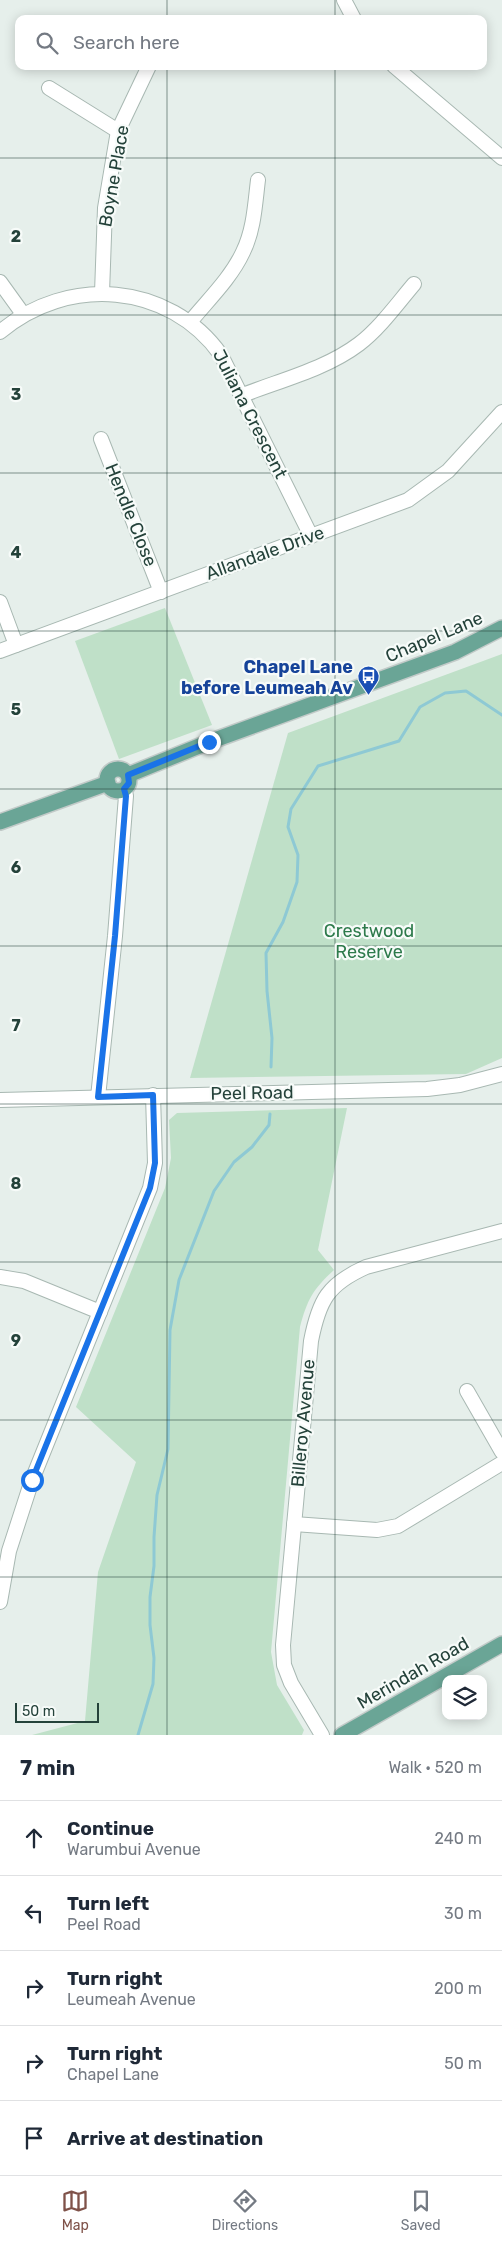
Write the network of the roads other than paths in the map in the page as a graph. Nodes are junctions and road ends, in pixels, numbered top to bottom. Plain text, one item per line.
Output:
1 (344, 0) edge
2 (352, 15) edge
3 (147, 70) edge
4 (399, 70) edge
5 (49, 88) dead end
6 (118, 131) junction
7 (502, 158) edge
8 (258, 180) dead end
9 (0, 282) edge
10 (414, 284) dead end
11 (102, 293) junction
12 (23, 314) junction
13 (190, 322) junction
14 (0, 332) edge
15 (242, 394) junction
16 (502, 412) edge
17 (100, 439) dead end
18 (311, 536) junction
19 (161, 592) junction
20 (0, 602) edge
21 (502, 628) edge
22 (16, 645) junction
23 (0, 651) edge
24 (126, 782) junction
25 (0, 822) edge
26 (502, 1074) edge
27 (153, 1095) junction
28 (98, 1097) junction
29 (0, 1100) edge
30 (502, 1231) edge
31 (0, 1277) edge
32 (100, 1312) junction
33 (467, 1391) dead end
34 (502, 1452) edge
35 (502, 1463) edge
36 (294, 1524) junction
37 (5, 1550) edge
38 (0, 1602) edge
39 (502, 1644) edge
40 (322, 1735) edge
41 (342, 1735) edge

1 - 2 street
3 - 6 street, Boyne Place
4 - 7 street
5 - 6 street
6 - 11 street, Boyne Place
8 - 13 street
9 - 12 street
10 - 15 street
11 - 12 street, Juliana Crescent
11 - 13 street, Juliana Crescent
12 - 14 street, Juliana Crescent
13 - 15 street, Juliana Crescent
15 - 18 street, Juliana Crescent
16 - 18 street, Allandale Drive
17 - 19 street, Hendle Close
18 - 19 street, Allandale Drive
19 - 22 street, Allandale Drive
20 - 22 street
21 - 24 main road, Chapel Lane
22 - 23 street, Allandale Drive
24 - 25 main road, Chapel Lane
24 - 28 street
26 - 27 street, Peel Road
27 - 28 street, Peel Road
27 - 32 street
28 - 29 street, Peel Road
30 - 36 street, Billeroy Avenue
31 - 32 street
32 - 37 street
33 - 34 street
35 - 36 street
36 - 40 street, Billeroy Avenue
37 - 38 street
39 - 41 main road, Merindah Road

